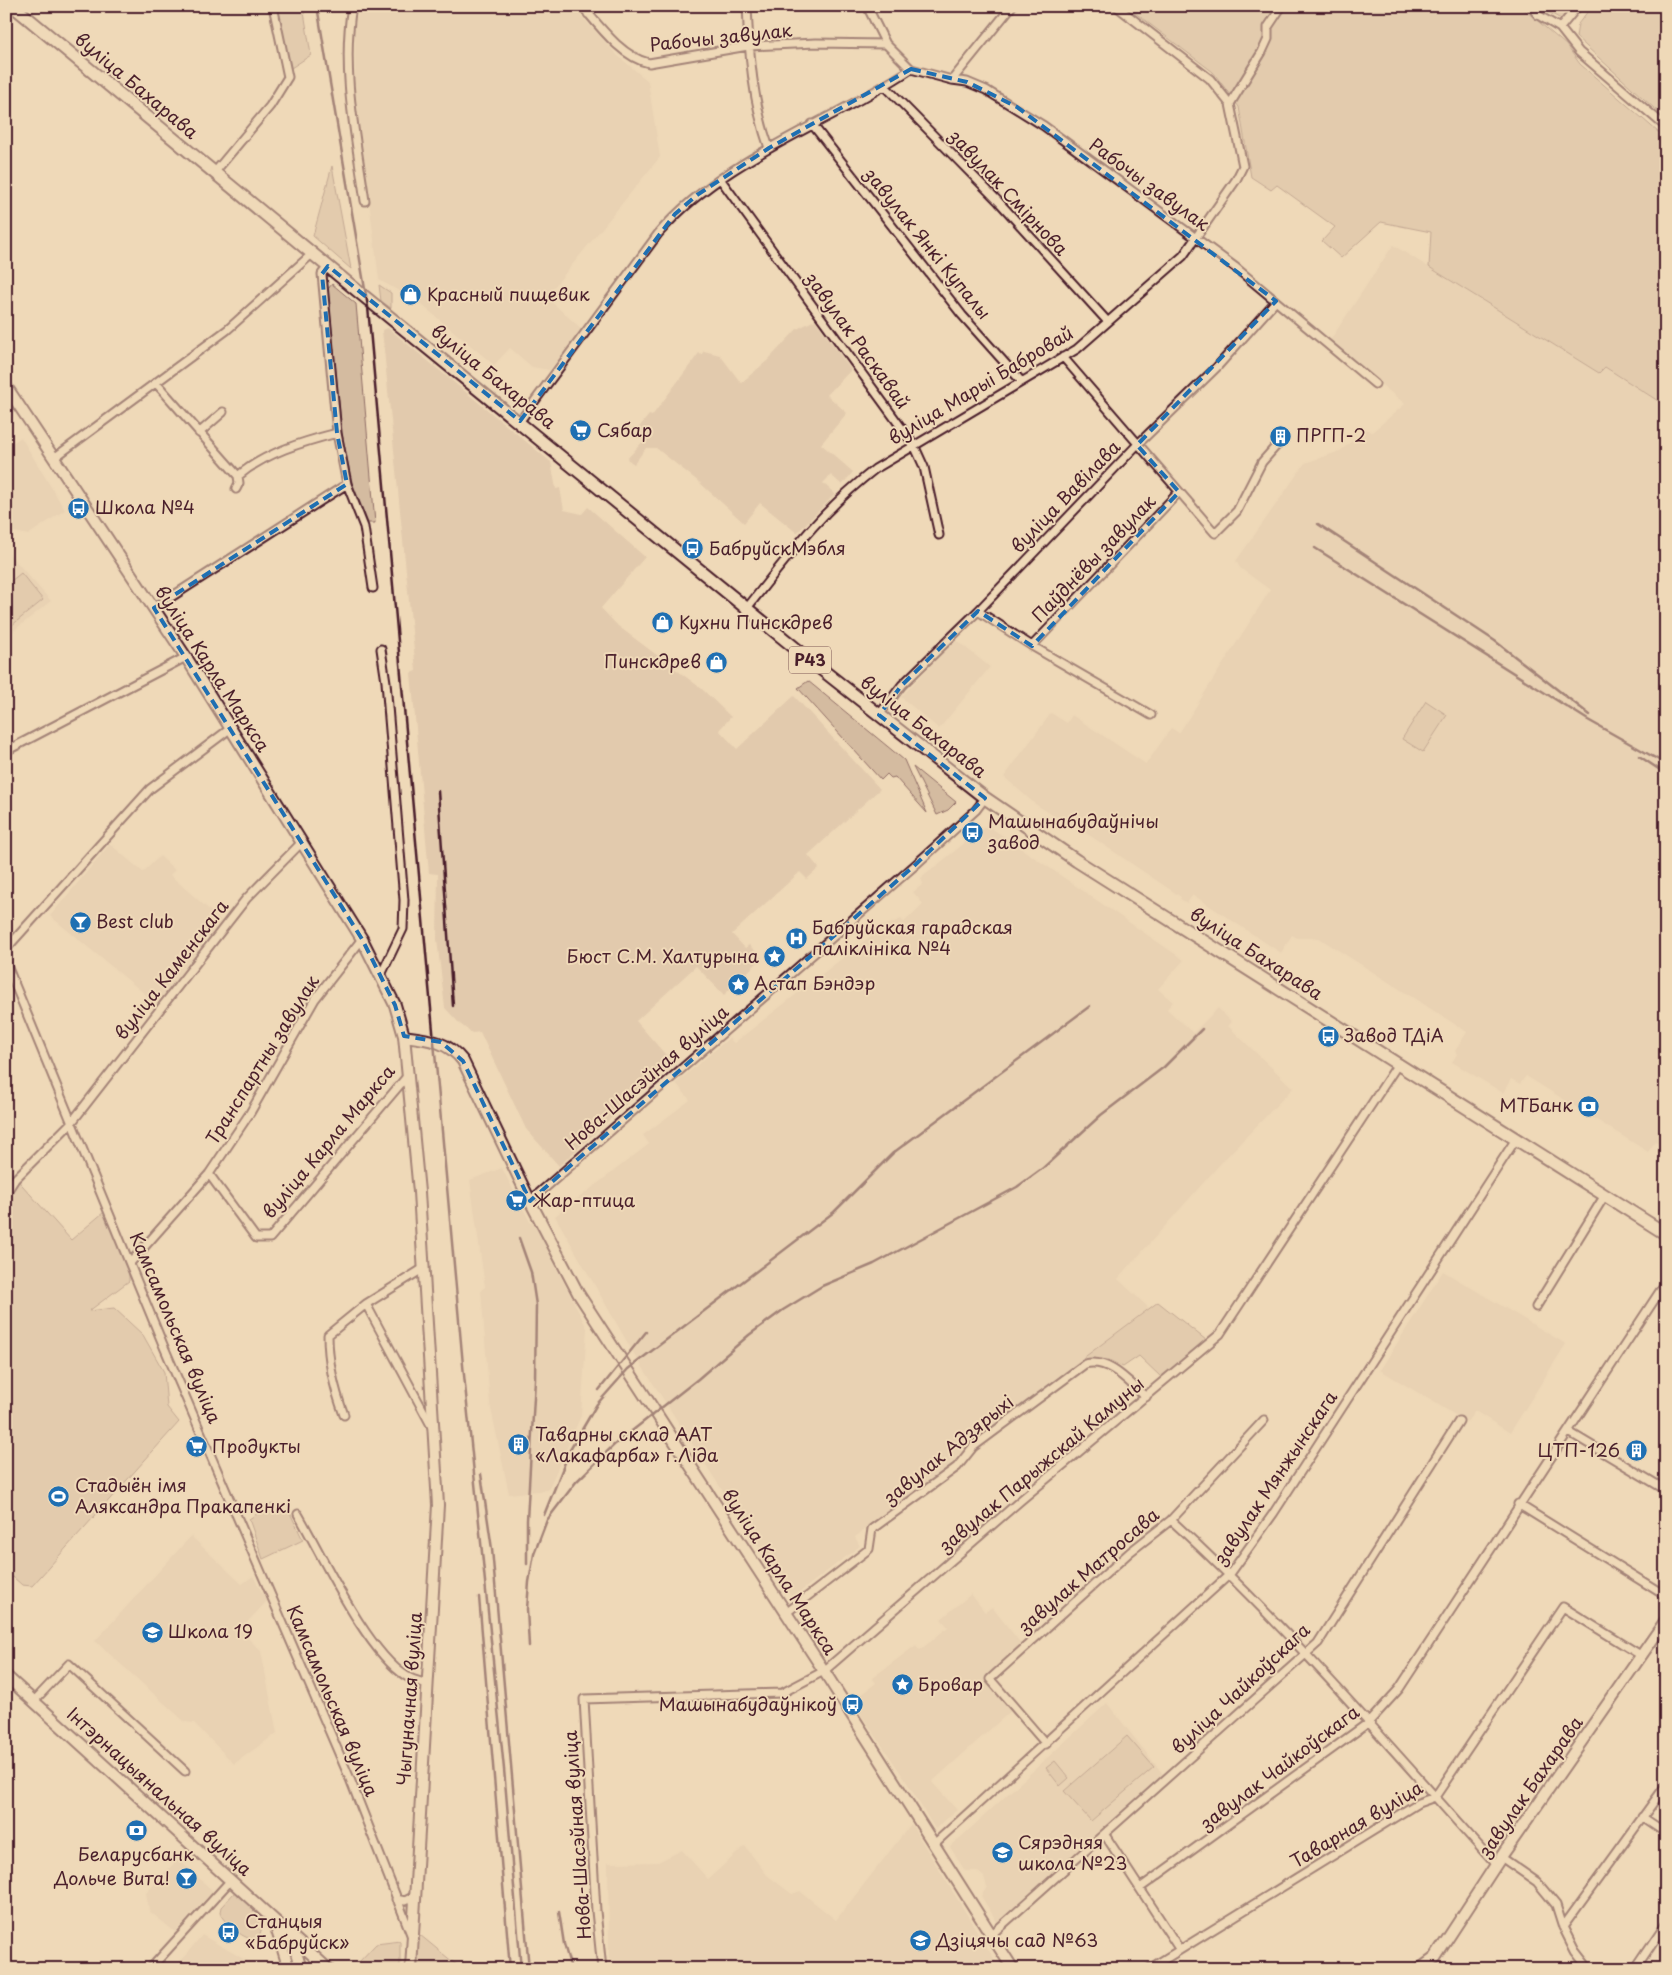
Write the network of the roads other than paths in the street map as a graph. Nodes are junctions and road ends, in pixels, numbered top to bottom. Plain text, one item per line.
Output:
1 (13, 6) edge
2 (273, 6) edge
3 (352, 6) edge
4 (582, 6) edge
5 (595, 6) edge
6 (747, 6) edge
7 (867, 6) edge
8 (1012, 6) edge
9 (1116, 6) edge
10 (1282, 6) edge
11 (1531, 6) edge
12 (1578, 6) edge
13 (588, 14) junction
14 (1560, 28) junction
15 (886, 44) junction
16 (748, 46) junction
17 (912, 68) junction
18 (952, 80) junction
19 (885, 86) junction
20 (1230, 104) junction
21 (812, 124) junction
22 (1666, 127) edge
23 (769, 148) junction
24 (214, 172) junction
25 (721, 180) junction
26 (365, 200) dead end
27 (1196, 240) junction
28 (313, 253) junction
29 (328, 266) junction
30 (1276, 301) junction
31 (1108, 322) junction
32 (1063, 357) junction
33 (1021, 381) junction
34 (156, 383) junction
35 (1375, 384) dead end
36 (6, 386) edge
37 (223, 412) dead end
38 (520, 421) junction
39 (199, 433) junction
40 (337, 433) junction
41 (914, 445) junction
42 (1137, 445) junction
43 (1277, 445) dead end
44 (54, 458) junction
45 (238, 476) junction
46 (347, 484) junction
47 (236, 489) dead end
48 (1179, 492) junction
49 (939, 535) dead end
50 (373, 588) dead end
51 (154, 608) junction
52 (747, 608) junction
53 (978, 611) junction
54 (1032, 646) junction
55 (381, 649) dead end
56 (186, 658) junction
57 (879, 715) junction
58 (1151, 715) dead end
59 (231, 728) junction
60 (6, 751) edge
61 (985, 798) junction
62 (302, 842) junction
63 (362, 939) junction
64 (6, 949) edge
65 (6, 963) edge
66 (381, 975) junction
67 (404, 1036) junction
68 (1398, 1064) junction
69 (409, 1074) junction
70 (72, 1122) junction
71 (1516, 1139) junction
72 (208, 1174) junction
73 (6, 1192) edge
74 (1604, 1195) junction
75 (530, 1201) junction
76 (1666, 1234) edge
77 (131, 1262) junction
78 (424, 1268) junction
79 (1666, 1282) edge
80 (366, 1304) junction
81 (1536, 1307) dead end
82 (1146, 1398) junction
83 (344, 1415) dead end
84 (1264, 1420) dead end
85 (1459, 1421) dead end
86 (434, 1430) junction
87 (1569, 1432) junction
88 (1666, 1490) edge
89 (1518, 1504) junction
90 (298, 1514) dead end
91 (1171, 1520) junction
92 (1230, 1574) junction
93 (1666, 1596) edge
94 (786, 1613) junction
95 (1666, 1620) edge
96 (1305, 1654) junction
97 (1642, 1656) junction
98 (824, 1671) junction
99 (6, 1676) edge
100 (428, 1684) junction
101 (584, 1699) joint
102 (34, 1701) junction
103 (1368, 1723) junction
104 (1046, 1744) junction
105 (185, 1772) dead end
106 (1666, 1785) edge
107 (1435, 1797) junction
108 (1642, 1817) junction
109 (1666, 1833) edge
110 (1105, 1835) junction
111 (934, 1844) junction
112 (1498, 1861) junction
113 (231, 1880) junction
114 (1140, 1888) junction
115 (414, 1896) junction
116 (396, 1899) junction
117 (274, 1920) junction
118 (1666, 1923) edge
119 (1563, 1927) junction
120 (1663, 1933) edge
121 (991, 1935) junction
122 (412, 1938) junction
123 (1180, 1950) junction
124 (150, 1969) edge
125 (290, 1969) edge
126 (301, 1969) edge
127 (328, 1969) edge
128 (411, 1969) edge
129 (602, 1969) edge
130 (1013, 1969) edge
131 (1148, 1969) edge
132 (1420, 1969) edge
133 (1589, 1969) edge
134 (1635, 1969) edge

1 - 24 main road, вуліца Бахарава / Р43
2 - 24 street
3 - 26 street
4 - 13 street, Рабочы завулак
5 - 13 street
6 - 16 street
7 - 15 street, Рабочы завулак
8 - 18 street
9 - 20 street
10 - 20 street
11 - 14 street
12 - 14 street
13 - 16 street, Рабочы завулак
14 - 22 street
15 - 16 street, Рабочы завулак
15 - 17 street, Рабочы завулак
16 - 23 street
17 - 18 street, Рабочы завулак
17 - 19 street
18 - 27 street, Рабочы завулак
19 - 21 street
19 - 31 street, завулак Смірнова
20 - 27 street, вуліца Марыі Бабровай
21 - 23 street
21 - 33 street, завулак Янкі Купалы
23 - 25 street
24 - 28 main road, вуліца Бахарава / Р43
25 - 38 street
25 - 41 street, завулак Раскавай
27 - 30 street, Рабочы завулак
27 - 31 street, вуліца Марыі Бабровай
28 - 29 main road, вуліца Бахарава / Р43
28 - 34 street
29 - 38 main road, вуліца Бахарава / Р43
29 - 40 street
30 - 35 street, Рабочы завулак
30 - 42 street, вуліца Вавілава
31 - 32 street, вуліца Марыі Бабровай
32 - 33 street, вуліца Марыі Бабровай
32 - 42 street, Паўднёвы завулак
33 - 41 street, вуліца Марыі Бабровай
34 - 39 street
34 - 44 street
36 - 44 main road, вуліца Карла Маркса
37 - 39 street
38 - 52 main road, вуліца Бахарава / Р43
39 - 45 street
40 - 45 street
40 - 46 street
41 - 49 street, завулак Раскавай
41 - 52 street, вуліца Марыі Бабровай
42 - 48 street, Паўднёвы завулак
42 - 53 street, вуліца Вавілава
43 - 48 street, Паўднёвы завулак
44 - 51 main road, вуліца Карла Маркса
45 - 47 street
46 - 50 street
46 - 51 street
48 - 54 street, Паўднёвы завулак
51 - 56 main road, вуліца Карла Маркса
52 - 57 main road, вуліца Бахарава / Р43
53 - 54 street
53 - 57 street, вуліца Вавілава
54 - 58 street
55 - 66 street
56 - 59 main road, вуліца Карла Маркса
56 - 60 street
57 - 61 main road, вуліца Бахарава / Р43
59 - 62 main road, вуліца Карла Маркса
59 - 64 street
61 - 68 main road, вуліца Бахарава / Р43
61 - 75 street, Нова-Шасэйная вуліца
62 - 63 main road, вуліца Карла Маркса
62 - 70 street, вуліца Каменскага
63 - 66 main road, вуліца Карла Маркса
63 - 72 street, Транспартны завулак
65 - 70 street, Камсамольская вуліца
66 - 67 main road, вуліца Карла Маркса
67 - 69 main road, вуліца Карла Маркса
67 - 75 main road, вуліца Карла Маркса
68 - 71 main road, вуліца Бахарава / Р43
68 - 82 street, завулак Парыжскай Камуны
69 - 72 street, вуліца Карла Маркса
69 - 78 main road, Чыгуначная вуліца
70 - 73 street, вуліца Каменскага
70 - 77 street, Камсамольская вуліца
71 - 74 main road, вуліца Бахарава / Р43
71 - 92 street, завулак Мянжынскага
72 - 77 street, Транспартны завулак
74 - 76 main road, вуліца Бахарава / Р43
74 - 81 street
75 - 94 main road, вуліца Карла Маркса
77 - 116 street, Камсамольская вуліца
78 - 80 street
78 - 86 main road, Чыгуначная вуліца
79 - 87 street, завулак Чайкоўскага
80 - 83 street
80 - 86 street, Чыгуначная вуліца
82 - 94 street, завулак Адзярыхі
82 - 98 street, завулак Парыжскай Камуны
84 - 91 street, завулак Матросава
85 - 96 street, вуліца Чайкоўскага
86 - 100 main road, Чыгуначная вуліца
87 - 88 street
87 - 89 street, завулак Чайкоўскага
89 - 93 street
89 - 103 street, завулак Чайкоўскага
90 - 100 street
91 - 92 street
91 - 104 street, завулак Матросава
92 - 96 street
92 - 104 street, завулак Мянжынскага
94 - 98 main road, вуліца Карла Маркса
95 - 97 main road, завулак Бахарава
96 - 103 street
96 - 110 street, вуліца Чайкоўскага
97 - 107 street, Таварная вуліца
97 - 112 main road, завулак Бахарава
98 - 101 street, завулак Парыжскай Камуны
98 - 111 main road, вуліца Карла Маркса
99 - 102 main road, Інтэрнацыянальная вуліца
100 - 115 main road, Чыгуначная вуліца
101 - 129 street, Нова-Шасэйная вуліца
102 - 105 street
102 - 113 main road, Інтэрнацыянальная вуліца
103 - 107 street
103 - 114 street, завулак Чайкоўскага
104 - 111 street, завулак Мянжынскага
106 - 108 street
107 - 112 street
107 - 123 street, Таварная вуліца
108 - 109 street
108 - 119 street
110 - 114 street
110 - 121 street, вуліца Чайкоўскага
111 - 121 main road, вуліца Карла Маркса
112 - 119 street
112 - 132 main road, завулак Бахарава
113 - 117 main road, Інтэрнацыянальная вуліца
113 - 124 street
114 - 123 street
115 - 116 street
115 - 122 main road, Чыгуначная вуліца
116 - 122 street, Камсамольская вуліца
117 - 125 main road, Інтэрнацыянальная вуліца
117 - 126 main road
117 - 127 main road
118 - 120 street
119 - 133 street
120 - 134 street
121 - 130 main road, вуліца Карла Маркса
122 - 128 main road, Чыгуначная вуліца
123 - 131 street, Таварная вуліца

